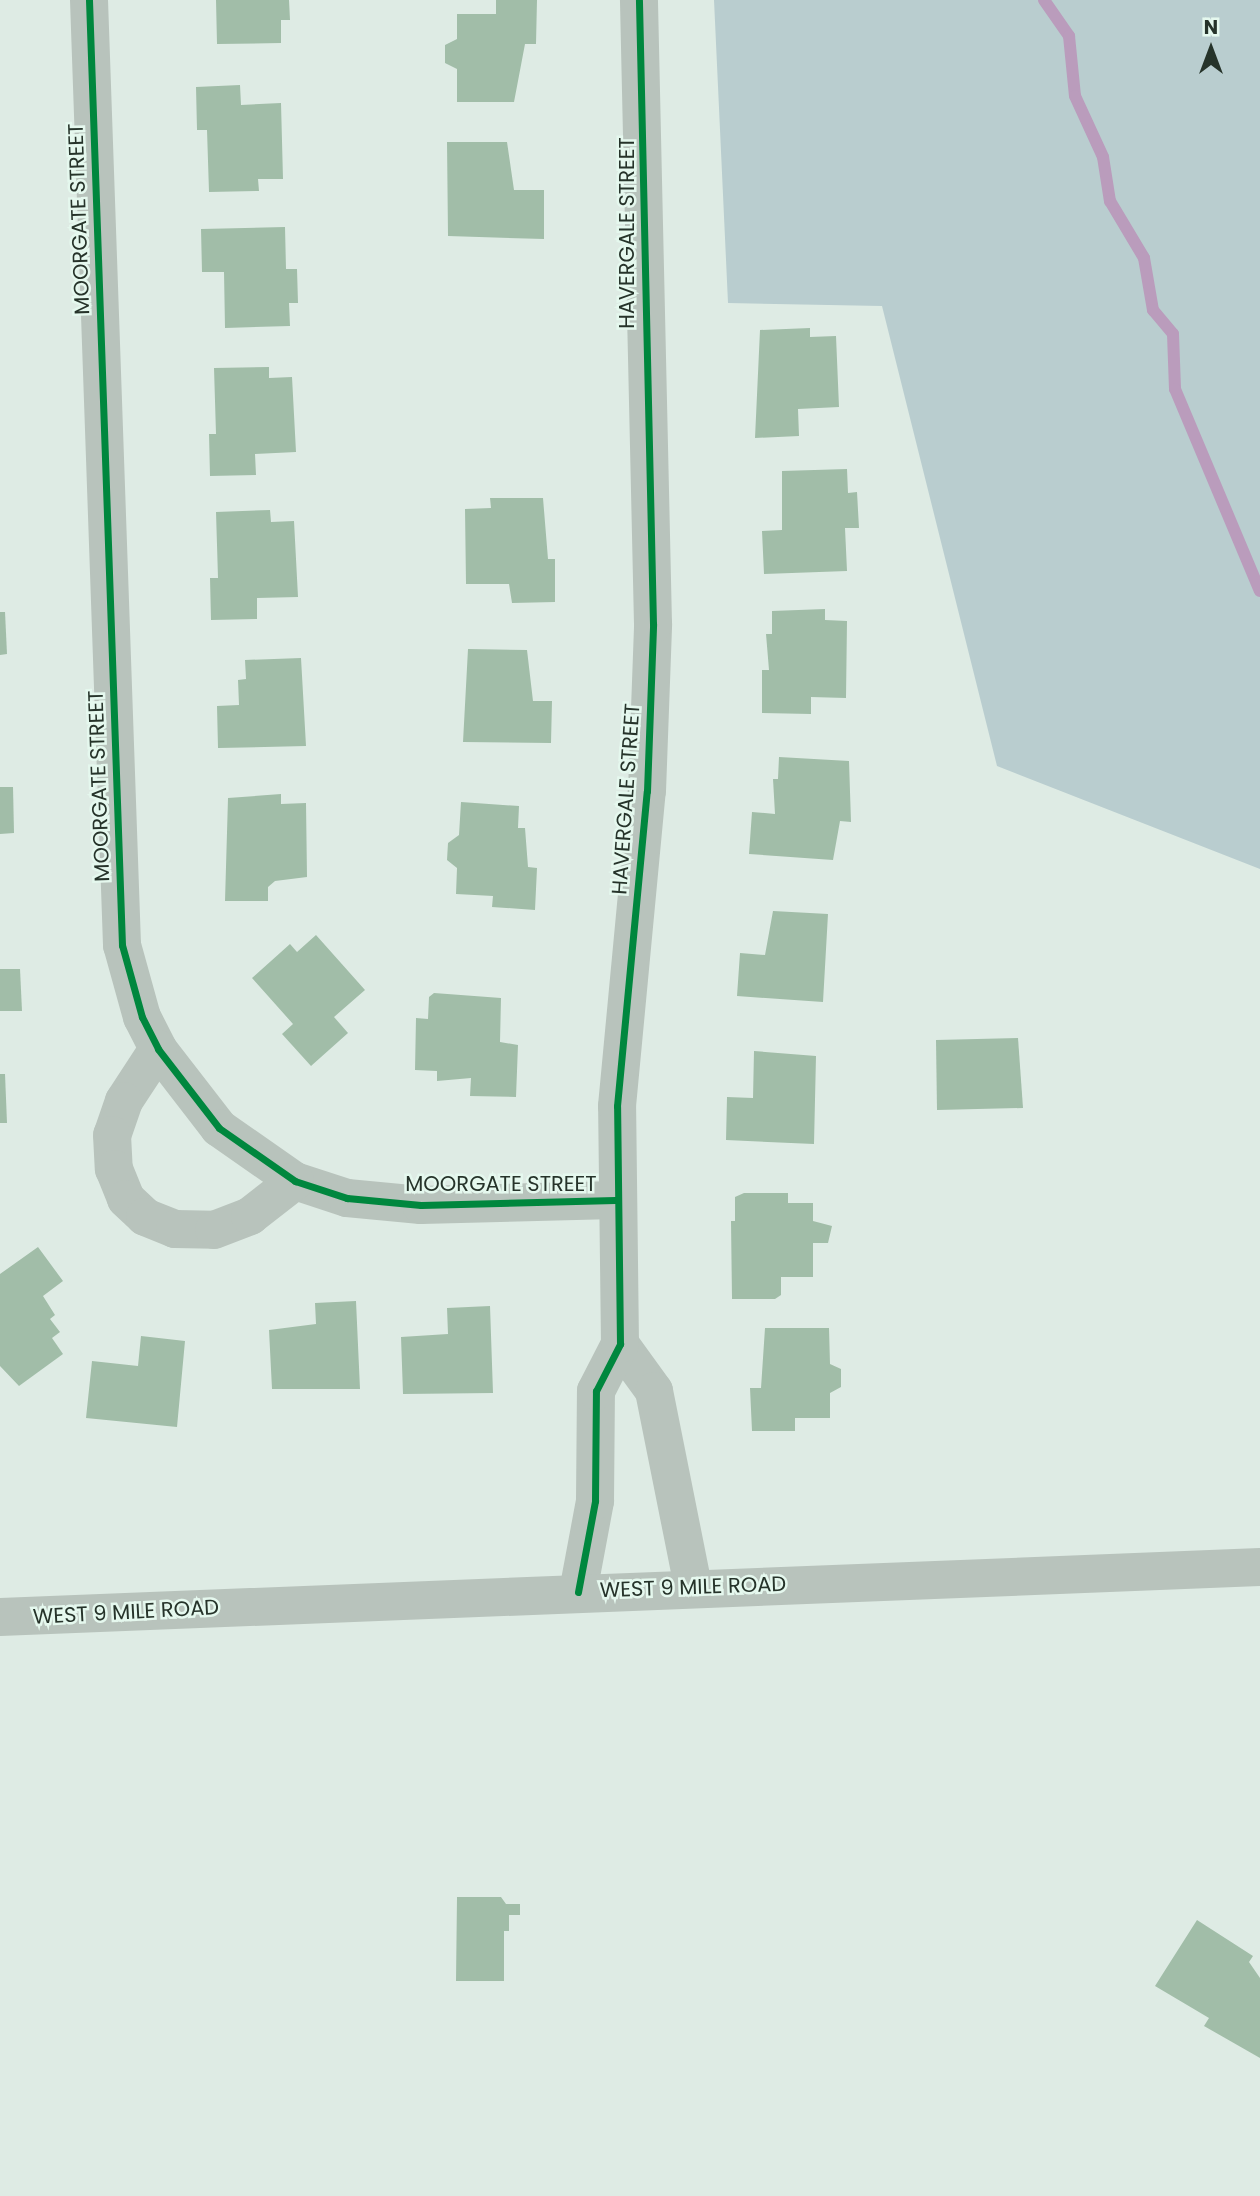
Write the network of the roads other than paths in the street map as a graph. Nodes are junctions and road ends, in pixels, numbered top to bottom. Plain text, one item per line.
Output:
1 (89, 0) edge
2 (639, 0) edge
3 (158, 1049) junction
4 (295, 1181) junction
5 (615, 1200) junction
6 (620, 1344) junction
7 (1260, 1567) edge
8 (693, 1587) junction
9 (578, 1592) junction
10 (0, 1617) edge

1 - 3 street, MOORGATE STREET
2 - 5 street, HAVERGALE STREET
3 - 4 street, MOORGATE STREET
3 - 4 street
4 - 5 street, MOORGATE STREET
5 - 6 street, HAVERGALE STREET
6 - 8 street
6 - 9 street, HAVERGALE STREET
7 - 8 street, WEST 9 MILE ROAD
8 - 9 street, WEST 9 MILE ROAD
9 - 10 street, WEST 9 MILE ROAD

